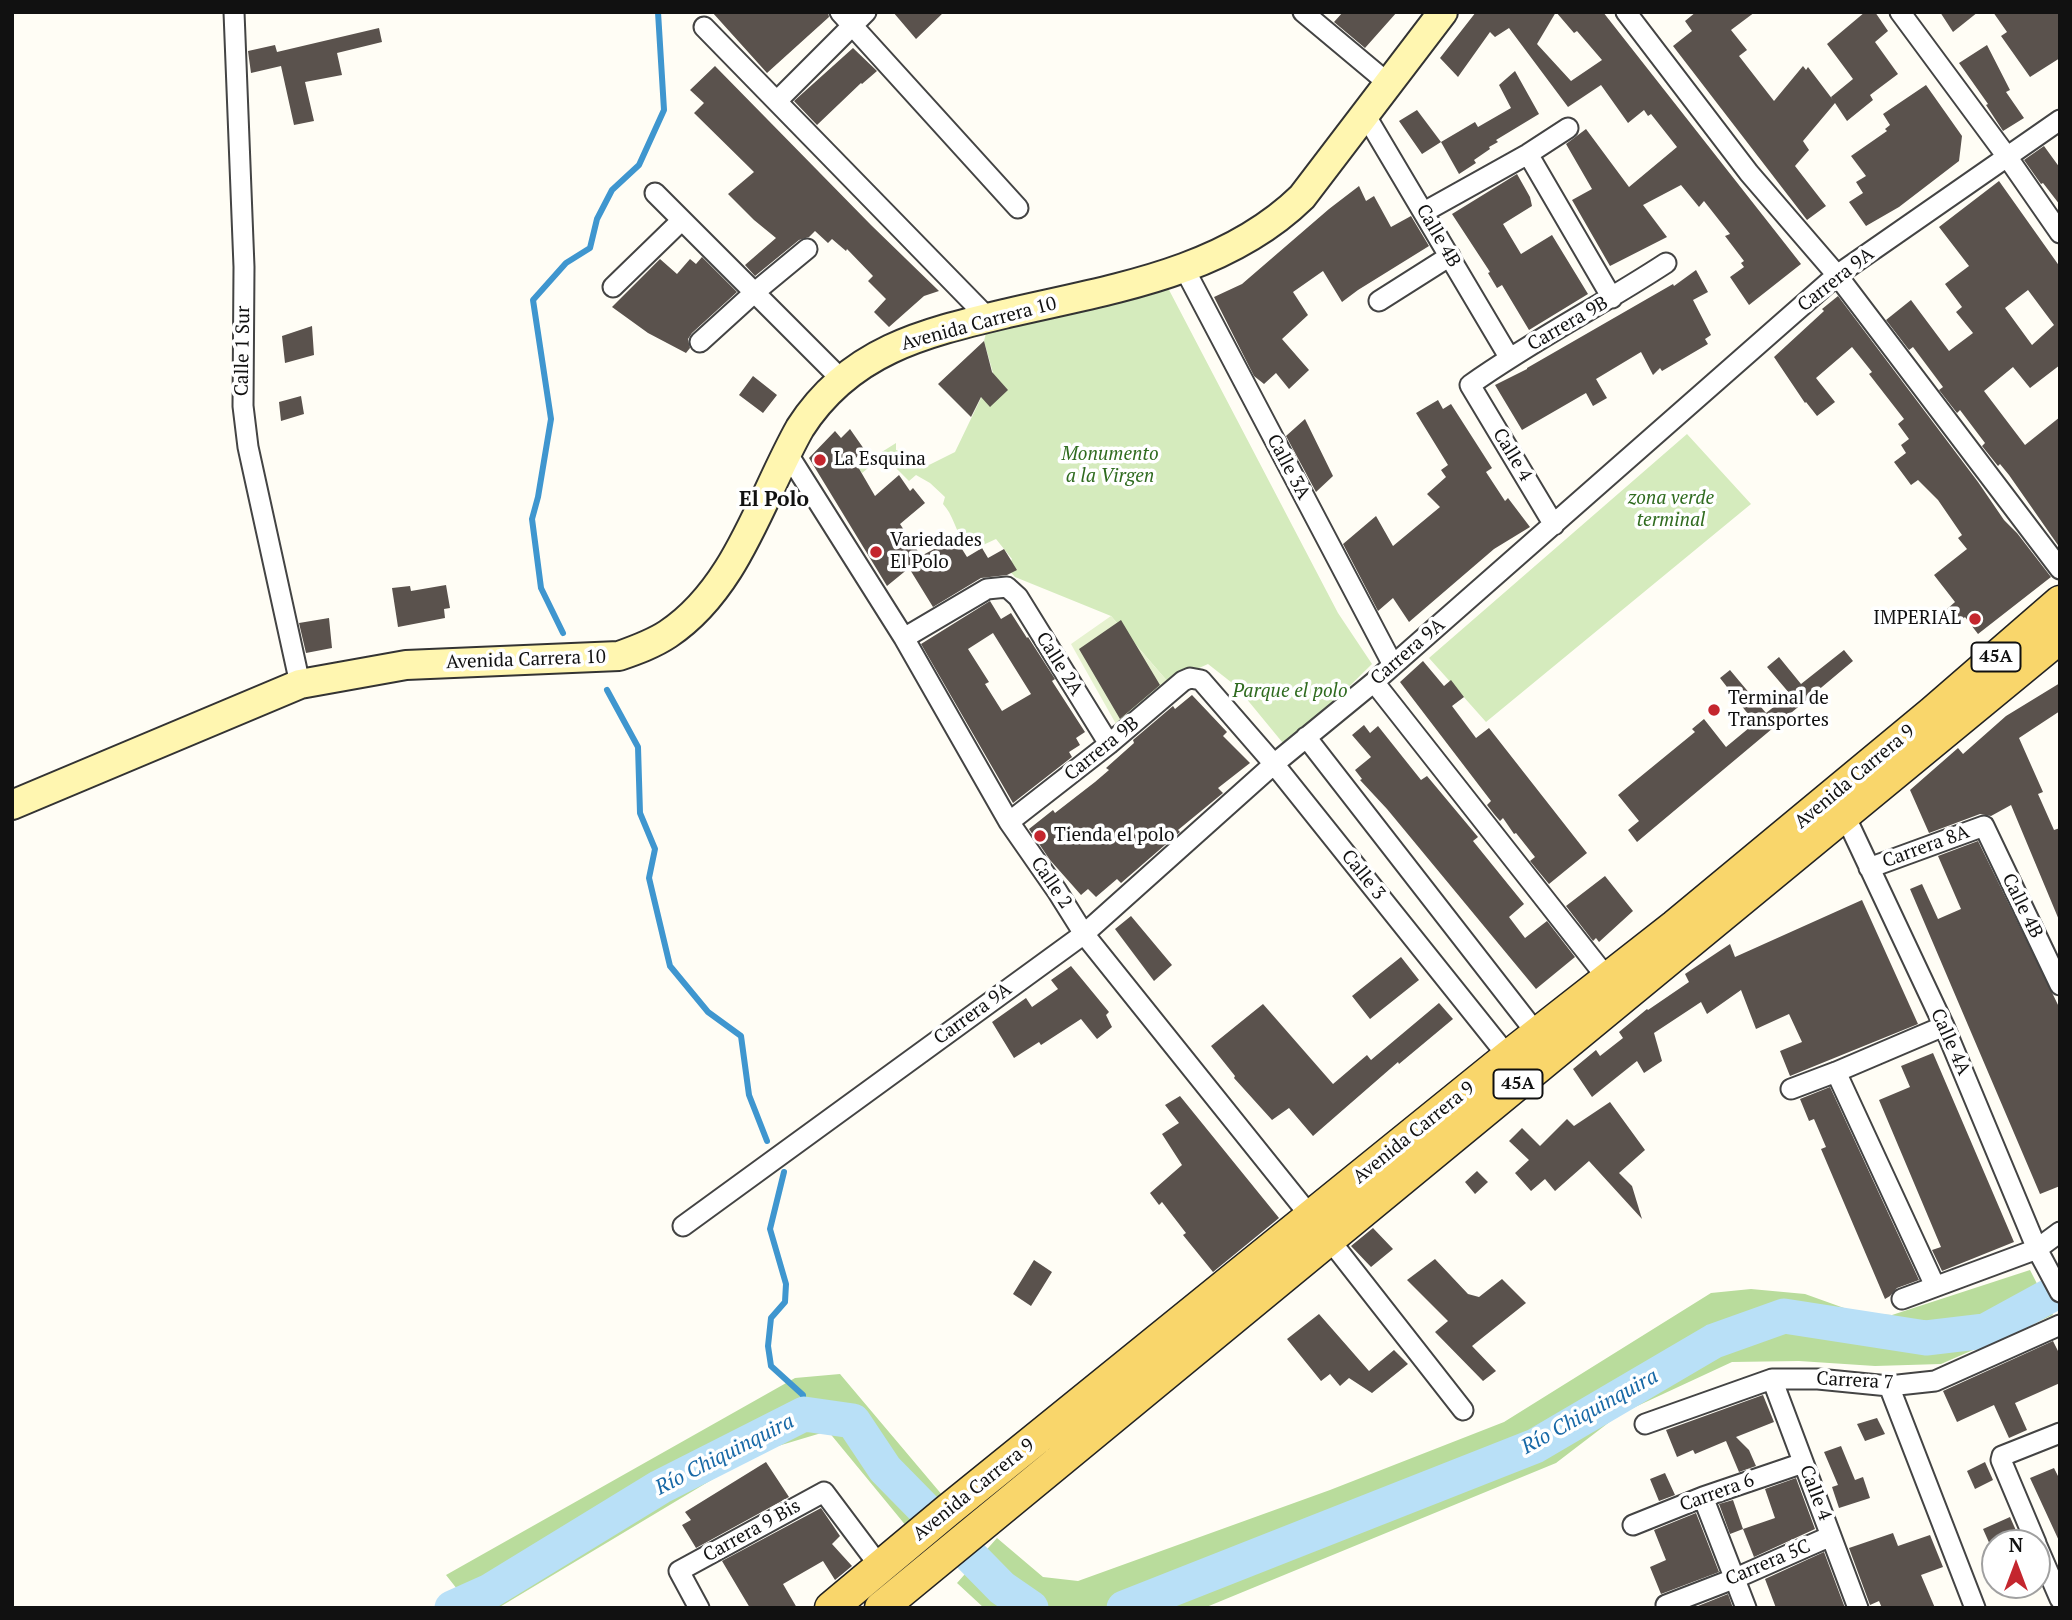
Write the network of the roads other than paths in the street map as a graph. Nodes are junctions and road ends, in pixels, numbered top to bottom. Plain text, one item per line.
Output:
1 (234, 12) edge
2 (1303, 12) edge
3 (1443, 12) edge
4 (1626, 12) edge
5 (1900, 12) edge
6 (853, 17) edge
7 (704, 27) dead end
8 (1389, 84) junction
9 (777, 101) junction
10 (1366, 116) junction
11 (2060, 120) edge
12 (1568, 128) dead end
13 (1528, 154) junction
14 (2008, 158) junction
15 (655, 193) dead end
16 (1018, 208) dead end
17 (1424, 212) junction
18 (682, 220) junction
19 (2060, 233) edge
20 (807, 249) dead end
21 (1450, 256) junction
22 (1666, 263) dead end
23 (1184, 268) junction
24 (1837, 275) junction
25 (613, 287) dead end
26 (755, 292) junction
27 (1612, 299) junction
28 (1378, 301) dead end
29 (988, 318) junction
30 (700, 342) dead end
31 (1509, 357) junction
32 (841, 379) junction
33 (1469, 385) joint
34 (786, 451) junction
35 (1555, 525) junction
36 (2060, 569) edge
37 (2060, 602) edge
38 (2060, 637) edge
39 (904, 638) junction
40 (1393, 665) junction
41 (1195, 678) joint
42 (1374, 682) junction
43 (300, 684) junction
44 (1306, 737) junction
45 (1109, 744) junction
46 (1273, 764) junction
47 (12, 805) edge
48 (1840, 805) junction
49 (1009, 822) junction
50 (1984, 826) joint
51 (1869, 868) junction
52 (1084, 934) junction
53 (1607, 978) junction
54 (2060, 985) edge
55 (1944, 1026) junction
56 (1537, 1034) junction
57 (1516, 1067) junction
58 (1836, 1072) junction
59 (1791, 1089) dead end
60 (683, 1226) dead end
61 (1320, 1228) junction
62 (2060, 1232) edge
63 (2041, 1258) junction
64 (1935, 1286) junction
65 (2060, 1292) edge
66 (1902, 1299) dead end
67 (2060, 1325) edge
68 (1772, 1379) junction
69 (1889, 1386) junction
70 (1463, 1410) dead end
71 (1646, 1424) dead end
72 (2060, 1433) edge
73 (1803, 1463) junction
74 (1703, 1497) junction
75 (1633, 1524) dead end
76 (2030, 1529) edge
77 (1831, 1536) junction
78 (881, 1568) junction
79 (1736, 1578) junction
80 (2051, 1578) edge
81 (2060, 1599) edge
82 (1666, 1605) dead end
83 (699, 1608) edge
84 (831, 1608) edge
85 (881, 1608) edge
86 (1746, 1608) edge
87 (1858, 1608) edge
88 (1975, 1608) edge

1 - 43 street, Calle 1 Sur
2 - 8 street
3 - 8 main road, Avenida Carrera 10
4 - 24 street
5 - 14 street
6 - 9 street
6 - 16 street
7 - 9 street
8 - 10 main road, Avenida Carrera 10
9 - 29 street
10 - 17 street, Calle 4B
10 - 23 main road, Avenida Carrera 10
11 - 14 street, Carrera 9A
12 - 13 street
13 - 17 street
13 - 27 street
14 - 19 street
14 - 24 street, Carrera 9A
15 - 18 street
17 - 21 street, Calle 4B
18 - 25 street
18 - 26 street
20 - 26 street
21 - 28 street
21 - 31 street, Calle 4B
22 - 27 street, Carrera 9B
23 - 29 main road, Avenida Carrera 10
23 - 40 street, Calle 3A
24 - 35 street, Carrera 9A
24 - 36 street
26 - 30 street
26 - 32 street
27 - 31 street, Carrera 9B
29 - 32 main road, Avenida Carrera 10
31 - 33 street, Carrera 9B
32 - 34 main road, Avenida Carrera 10
33 - 35 street, Calle 4
34 - 39 street, Calle 2
34 - 43 main road, Avenida Carrera 10
35 - 40 street, Carrera 9A
37 - 48 main road, Avenida Carrera 9 / 45A
38 - 48 main road, Avenida Carrera 9 / 45A
39 - 45 street, Calle 2A
39 - 49 street, Calle 2
40 - 42 street, Carrera 9A
41 - 45 street, Carrera 9B
41 - 46 street, Calle 3
42 - 44 street, Carrera 9A
42 - 53 street
43 - 47 main road, Avenida Carrera 10
44 - 46 street, Carrera 9A
44 - 56 street
45 - 49 street, Carrera 9B
46 - 52 street, Carrera 9A
46 - 57 street, Calle 3
48 - 51 street, Calle 4A
48 - 53 main road, Avenida Carrera 9 / 45A
48 - 57 main road, Avenida Carrera 9 / 45A
49 - 52 street, Calle 2
50 - 51 street, Carrera 8A
50 - 54 street, Calle 4B
51 - 55 street, Calle 4A
52 - 60 street, Carrera 9A
52 - 61 street, Calle 2
53 - 56 main road, Avenida Carrera 9 / 45A
55 - 58 street
55 - 63 street, Calle 4A
56 - 57 main road, Avenida Carrera 9 / 45A
57 - 61 main road, Avenida Carrera 9 / 45A
58 - 59 street
58 - 64 street
61 - 70 street, Calle 2
61 - 78 main road, Avenida Carrera 9 / 45A
61 - 85 main road, Avenida Carrera 9 / 45A
62 - 63 street
63 - 64 street
63 - 65 street, Calle 4A
64 - 66 street
67 - 69 street, Carrera 7
68 - 69 street, Carrera 7
68 - 71 street, Carrera 7
68 - 73 street, Calle 4
69 - 88 street
72 - 76 street
73 - 74 street, Carrera 6
73 - 77 street, Calle 4
74 - 75 street, Carrera 6
74 - 79 street
77 - 79 street, Carrera 5C
77 - 87 street, Calle 4
78 - 83 street, Carrera 9 Bis
78 - 84 main road, Avenida Carrera 9 / 45A
79 - 82 street, Carrera 5C
79 - 86 street
80 - 81 street

